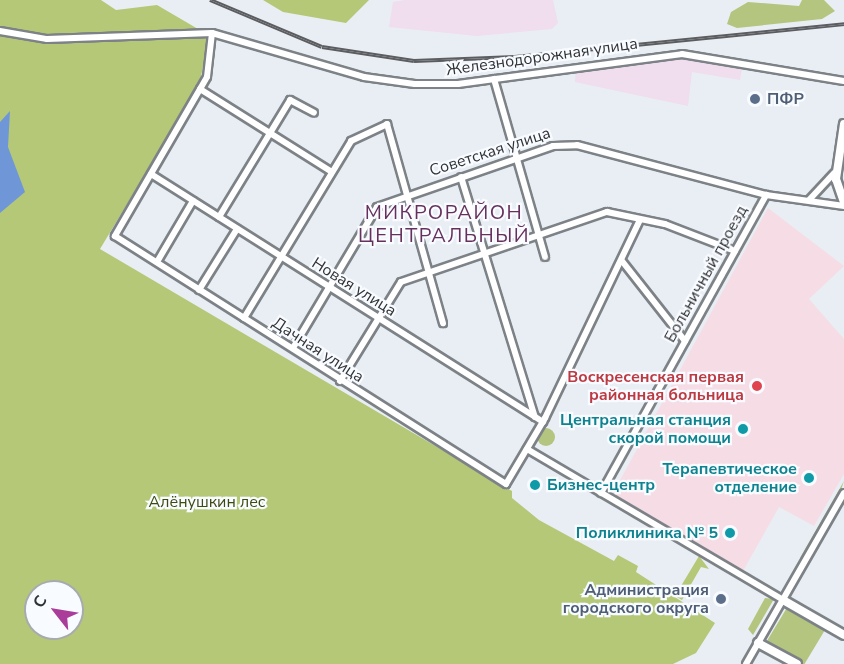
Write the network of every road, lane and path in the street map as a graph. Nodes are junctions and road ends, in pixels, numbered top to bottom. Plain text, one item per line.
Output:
1 (0, 32) edge
2 (212, 33) junction
3 (494, 79) junction
4 (844, 81) edge
5 (200, 89) junction
6 (314, 113) dead end
7 (844, 124) edge
8 (270, 132) junction
9 (516, 157) junction
10 (837, 167) junction
11 (330, 171) junction
12 (151, 174) junction
13 (461, 177) junction
14 (406, 195) junction
15 (766, 195) junction
16 (809, 200) junction
17 (193, 201) junction
18 (844, 204) edge
19 (219, 217) junction
20 (640, 220) junction
21 (237, 229) junction
22 (540, 236) junction
23 (735, 251) junction
24 (483, 253) junction
25 (280, 256) junction
26 (545, 257) dead end
27 (622, 261) junction
28 (157, 262) junction
29 (428, 272) junction
30 (330, 287) junction
31 (199, 290) junction
32 (244, 318) junction
33 (378, 318) junction
34 (443, 323) dead end
35 (685, 341) junction
36 (293, 348) junction
37 (340, 381) junction
38 (535, 418) junction
39 (543, 422) junction
40 (527, 449) junction
41 (601, 493) junction
42 (844, 493) edge
43 (783, 600) junction
44 (844, 635) edge
45 (758, 643) junction
46 (746, 664) edge
47 (797, 664) edge

1 - 2 street, Железнодорожная улица
2 - 3 street, Железнодорожная улица
2 - 5 street
3 - 4 street, Железнодорожная улица
3 - 9 street
5 - 8 street
5 - 12 street
6 - 8 street
7 - 10 street
8 - 11 street
8 - 19 street
9 - 13 street, Советская улица
9 - 15 street, Советская улица
9 - 22 street
10 - 16 street
10 - 18 street, Советская улица
11 - 14 street
11 - 25 street
12 - 17 street, Новая улица
12 - 28 street, Дачная улица
13 - 14 street, Советская улица
13 - 24 street
14 - 29 street
14 - 30 street, Советская улица
15 - 16 street, Советская улица
15 - 23 street, Больничный проезд
16 - 18 street, Советская улица
17 - 19 street, Новая улица
17 - 28 street
19 - 21 street, Новая улица
20 - 22 street
20 - 23 street
20 - 27 street
21 - 25 street, Новая улица
21 - 31 street
22 - 24 street
22 - 26 street
23 - 35 street, Больничный проезд
24 - 29 street
24 - 38 street
25 - 30 street, Новая улица
25 - 32 street
27 - 35 street
27 - 39 street
28 - 31 street, Дачная улица
29 - 33 street
29 - 34 street
30 - 33 street, Новая улица
30 - 36 street, Советская улица
31 - 32 street, Дачная улица
32 - 36 street, Дачная улица
33 - 37 street
33 - 38 street, Новая улица
35 - 41 street, Больничный проезд
36 - 37 street, Дачная улица
37 - 40 street, Дачная улица
38 - 39 street, Новая улица
39 - 40 street
40 - 41 street
41 - 43 street
42 - 43 street
43 - 44 street
43 - 45 street
45 - 46 street
45 - 47 street

